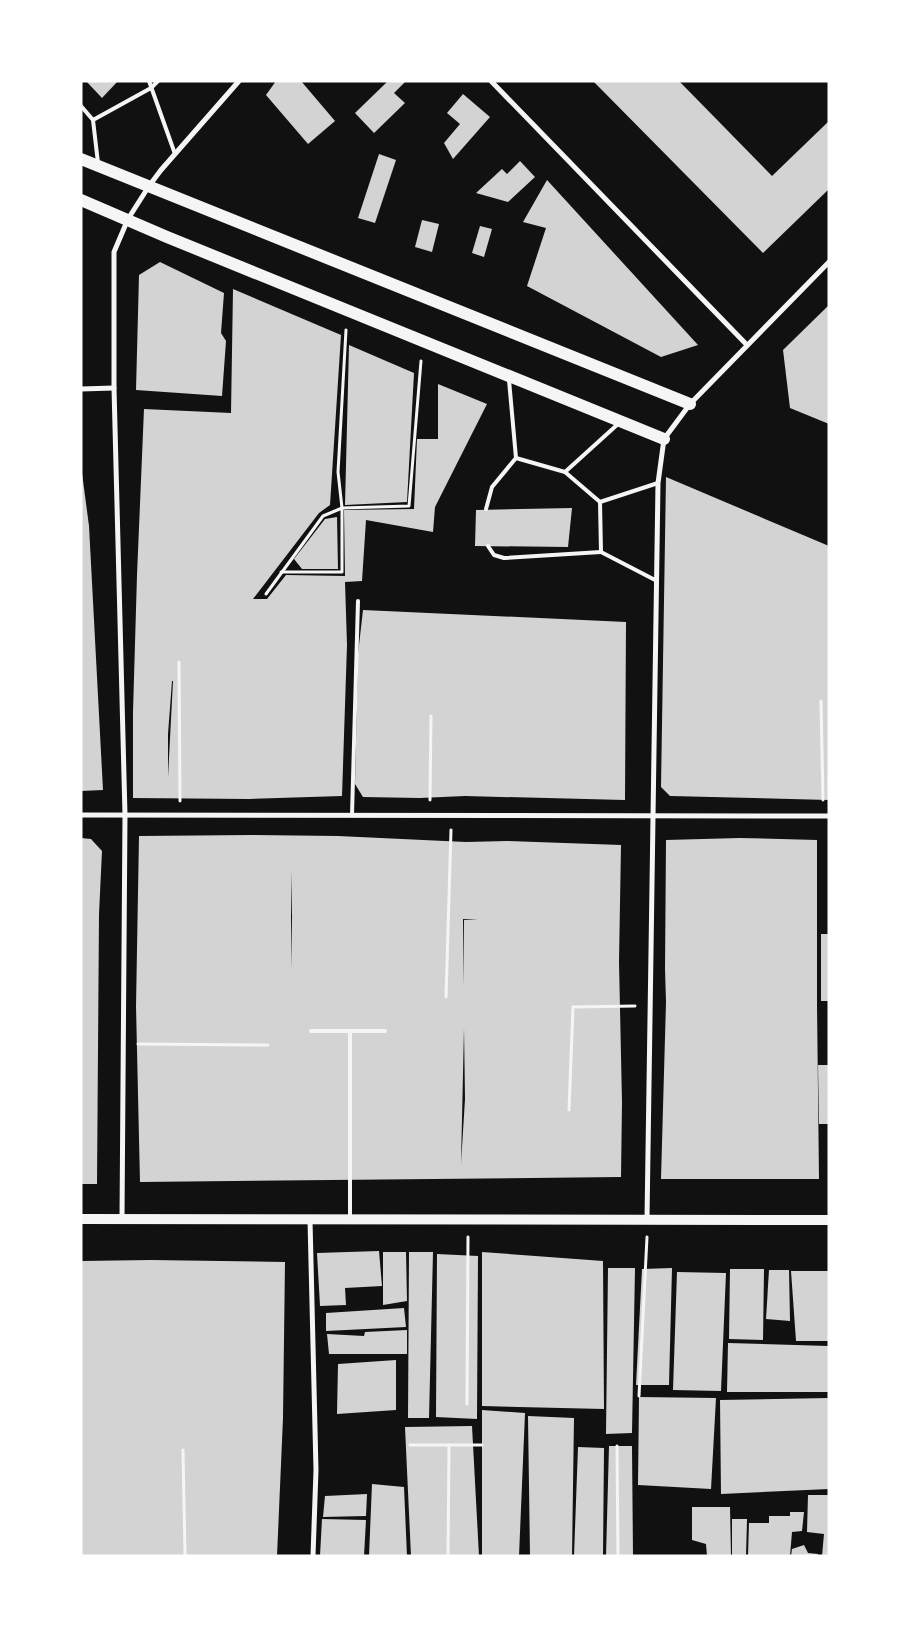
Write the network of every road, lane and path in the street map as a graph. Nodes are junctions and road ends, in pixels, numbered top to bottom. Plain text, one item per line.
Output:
1 (149, 81) edge
2 (158, 81) edge
3 (240, 81) edge
4 (491, 81) edge
5 (151, 88) junction
6 (81, 106) edge
7 (93, 120) junction
8 (175, 154) junction
9 (81, 159) edge
10 (98, 165) junction
11 (149, 186) junction
12 (81, 200) edge
13 (128, 219) junction
14 (829, 262) edge
15 (348, 309) junction
16 (423, 340) junction
17 (747, 345) junction
18 (508, 375) junction
19 (114, 388) junction
20 (81, 389) edge
21 (690, 404) junction
22 (620, 421) junction
23 (664, 439) junction
24 (516, 458) junction
25 (566, 472) junction
26 (658, 483) junction
27 (600, 502) junction
28 (342, 508) junction
29 (486, 510) dead end
30 (488, 546) dead end
31 (601, 552) junction
32 (281, 572) junction
33 (656, 581) junction
34 (266, 594) dead end
35 (358, 601) dead end
36 (179, 662) dead end
37 (821, 701) dead end
38 (431, 716) dead end
39 (81, 815) edge
40 (125, 815) junction
41 (180, 815) junction
42 (352, 815) junction
43 (429, 815) junction
44 (451, 815) junction
45 (653, 815) junction
46 (826, 816) edge
47 (446, 997) dead end
48 (650, 1006) junction
49 (312, 1031) dead end
50 (350, 1031) junction
51 (385, 1031) dead end
52 (124, 1044) junction
53 (268, 1045) dead end
54 (569, 1110) dead end
55 (81, 1219) edge
56 (122, 1219) junction
57 (310, 1219) junction
58 (350, 1220) junction
59 (468, 1220) junction
60 (647, 1220) junction
61 (829, 1220) edge
62 (639, 1396) dead end
63 (467, 1404) dead end
64 (410, 1445) dead end
65 (449, 1445) junction
66 (482, 1445) dead end
67 (617, 1446) dead end
68 (183, 1450) dead end
69 (185, 1556) edge
70 (313, 1556) edge
71 (448, 1556) edge
72 (618, 1556) edge

1 - 5 lane
2 - 5 lane
3 - 8 street
4 - 17 street
5 - 7 lane
5 - 8 lane
6 - 7 lane
7 - 10 lane
8 - 11 street
9 - 10 main road
10 - 11 main road
11 - 13 street
11 - 21 main road
12 - 13 main road
13 - 15 main road
13 - 19 street
14 - 17 street
15 - 16 main road
15 - 28 path
16 - 18 main road
16 - 28 path
17 - 21 street
18 - 22 main road
18 - 24 lane
19 - 20 street
19 - 40 street
21 - 23 street
22 - 23 main road
22 - 25 lane
23 - 26 street
24 - 25 lane
24 - 29 lane
25 - 27 lane
26 - 27 lane
26 - 33 street
27 - 31 lane
28 - 32 path
28 - 32 path
30 - 31 lane
31 - 33 lane
32 - 34 path
33 - 45 street
35 - 42 lane
36 - 41 path
37 - 46 path
38 - 43 path
39 - 40 street
40 - 41 street
40 - 52 street
41 - 42 street
42 - 43 street
43 - 44 street
44 - 45 street
44 - 47 path
45 - 46 street
45 - 48 street
48 - 54 path
48 - 60 street
49 - 50 lane
50 - 51 lane
50 - 58 lane
52 - 53 path
52 - 56 street
55 - 56 main road
56 - 57 main road
57 - 58 main road
57 - 70 street
58 - 59 main road
59 - 60 main road
59 - 63 path
60 - 61 main road
60 - 62 path
64 - 65 path
65 - 66 path
65 - 71 path
67 - 72 path
68 - 69 path

